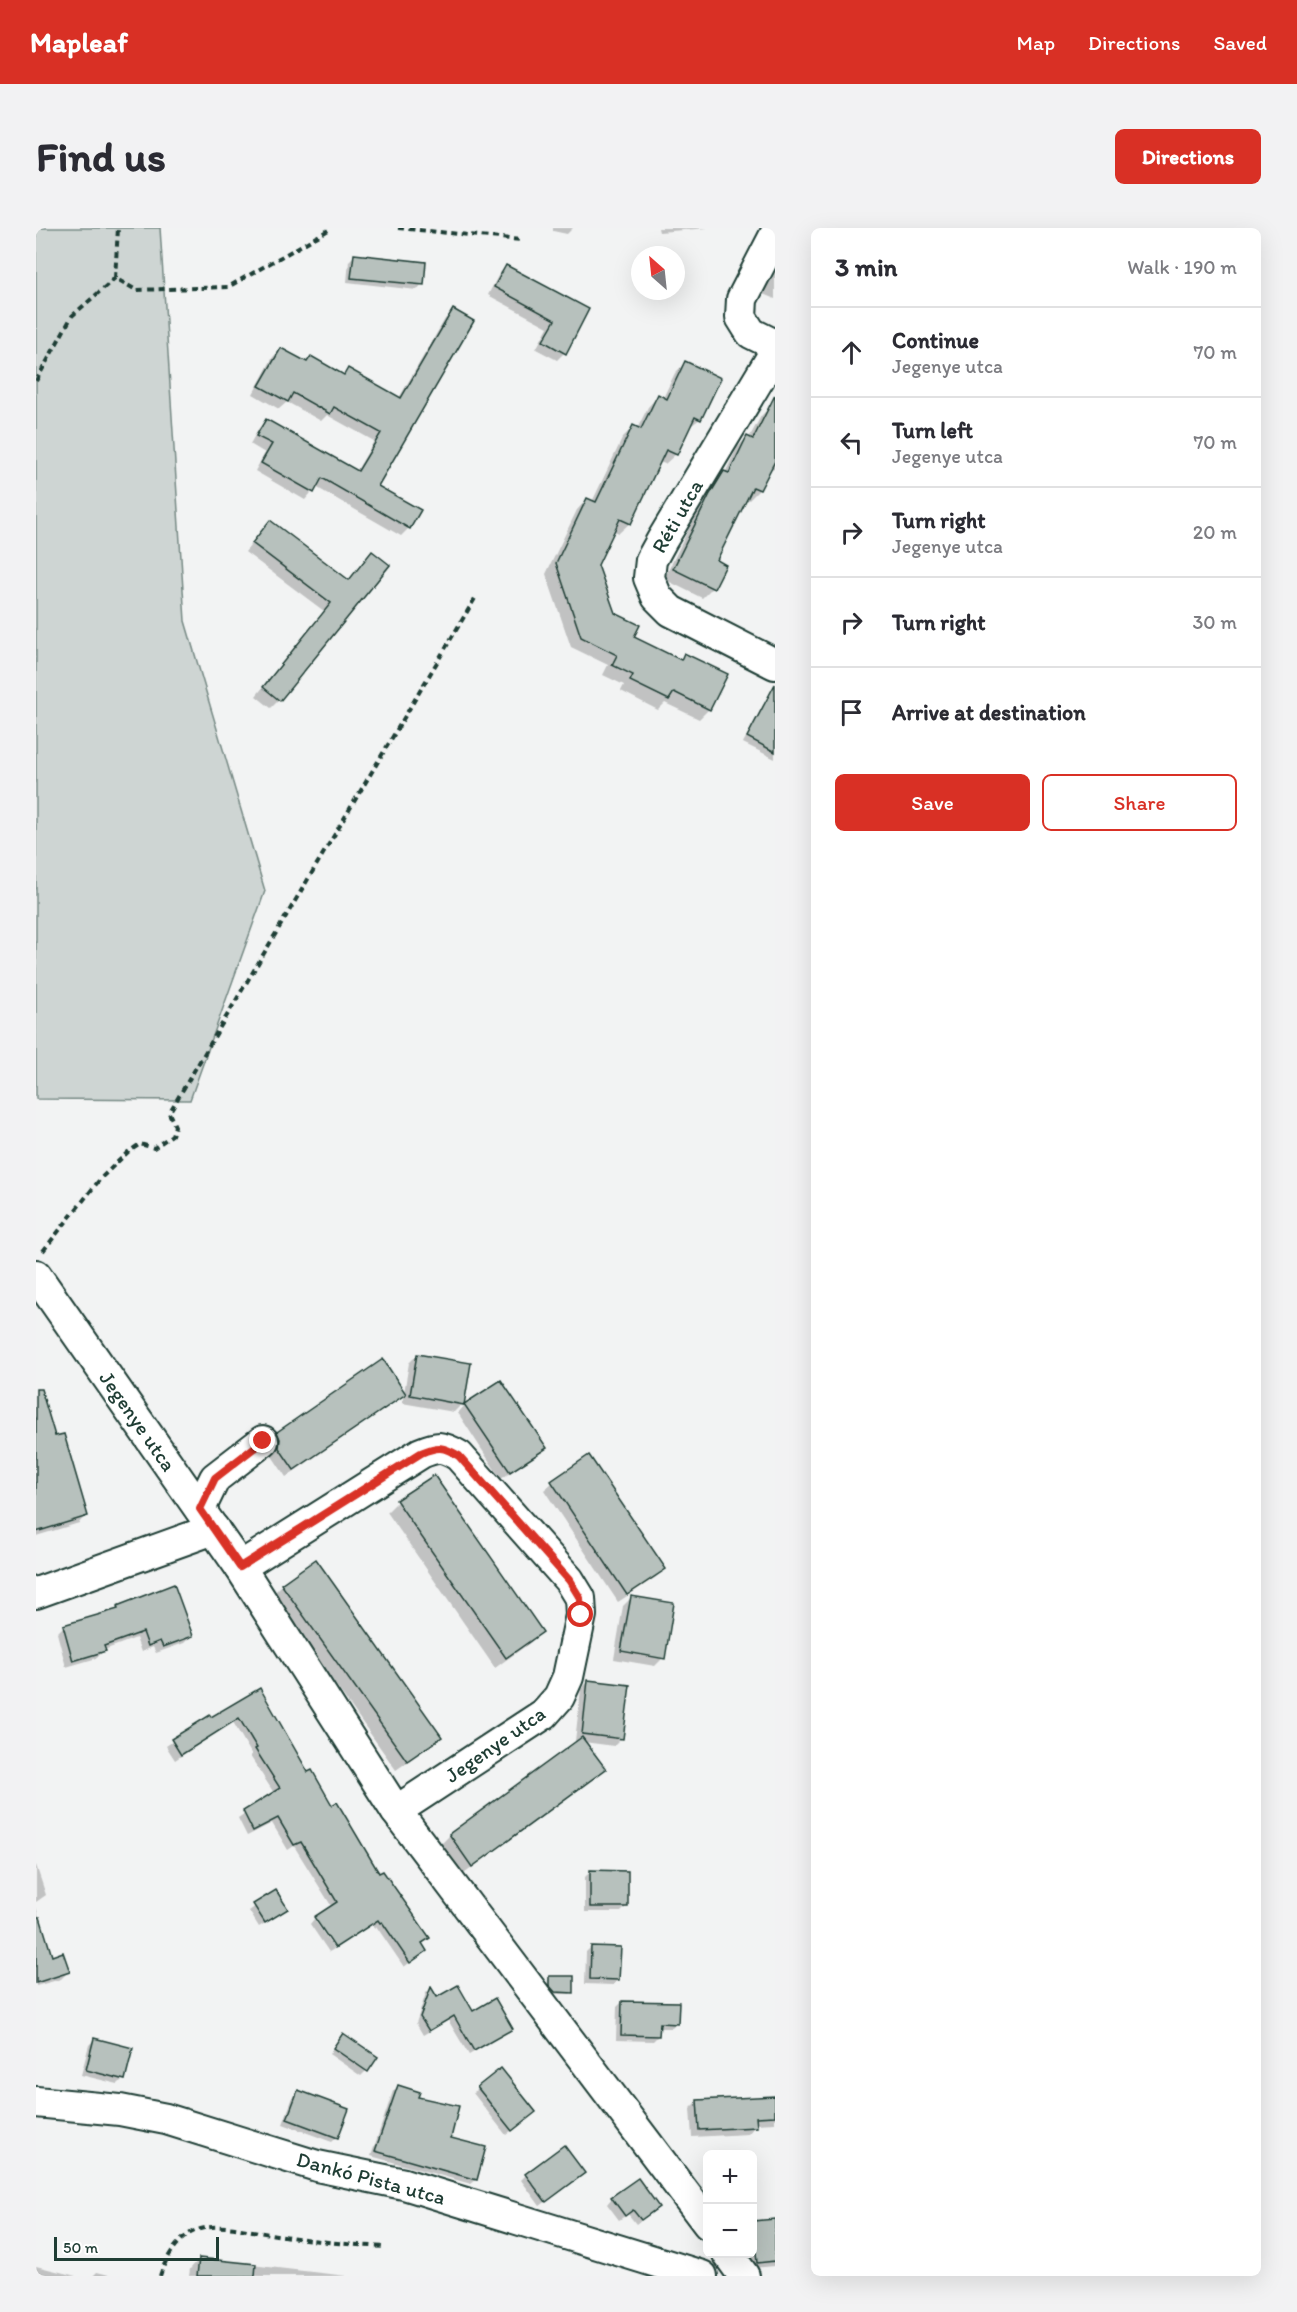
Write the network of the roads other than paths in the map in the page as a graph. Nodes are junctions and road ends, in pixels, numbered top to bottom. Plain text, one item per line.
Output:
1 (775, 235) edge
2 (775, 345) edge
3 (775, 352) edge
4 (775, 664) edge
5 (38, 1266) edge
6 (263, 1441) dead end
7 (207, 1519) junction
8 (240, 1567) junction
9 (36, 1593) edge
10 (396, 1811) junction
11 (36, 2102) edge
12 (703, 2217) edge
13 (731, 2258) edge
14 (702, 2276) edge
15 (744, 2276) edge

1 - 2 street
3 - 4 street, Réti utca
5 - 7 street, Jegenye utca
6 - 7 street
7 - 8 street, Jegenye utca
7 - 9 street
8 - 10 street, Jegenye utca
8 - 10 street, Jegenye utca
10 - 12 street, Jegenye utca
11 - 14 street, Dankó Pista utca
13 - 15 street

